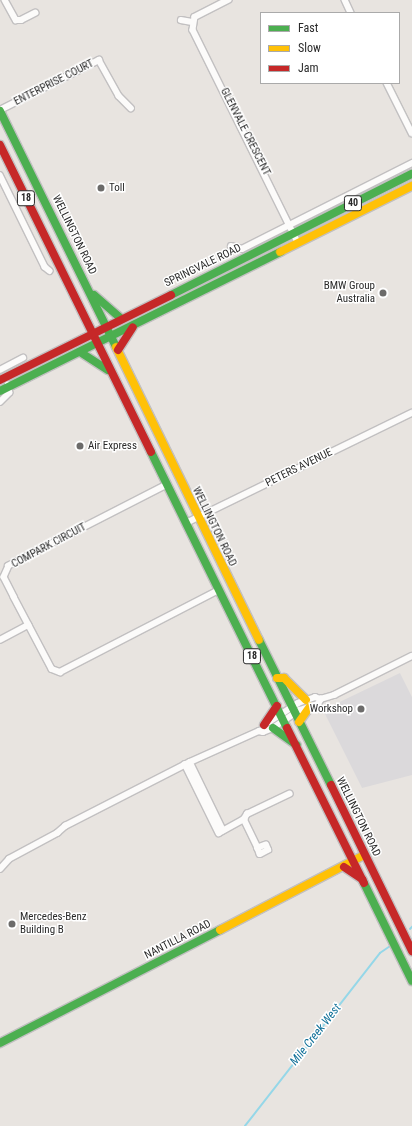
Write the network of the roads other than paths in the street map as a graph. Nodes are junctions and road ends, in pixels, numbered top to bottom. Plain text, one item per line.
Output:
1 (5, 0) edge
2 (229, 0) edge
3 (345, 0) edge
4 (351, 12) edge
5 (35, 13) dead end
6 (181, 20) dead end
7 (192, 22) junction
8 (388, 84) edge
9 (131, 108) dead end
10 (0, 110) edge
11 (412, 133) edge
12 (0, 145) edge
13 (412, 163) edge
14 (412, 174) edge
15 (0, 175) edge
16 (412, 186) edge
17 (290, 224) junction
18 (294, 233) junction
19 (298, 242) junction
20 (231, 246) dead end
21 (50, 271) dead end
22 (88, 289) junction
23 (120, 318) junction
24 (85, 320) junction
25 (136, 324) junction
26 (106, 325) junction
27 (91, 333) junction
28 (112, 336) junction
29 (70, 343) junction
30 (97, 344) junction
31 (118, 350) junction
32 (80, 352) junction
33 (22, 358) dead end
34 (15, 363) junction
35 (24, 368) junction
36 (111, 373) junction
37 (1, 376) edge
38 (8, 387) junction
39 (0, 391) edge
40 (0, 402) edge
41 (412, 413) edge
42 (395, 422) junction
43 (398, 428) dead end
44 (167, 485) junction
45 (197, 517) junction
46 (186, 522) junction
47 (219, 590) junction
48 (28, 625) junction
49 (0, 640) edge
50 (412, 656) edge
51 (277, 678) junction
52 (308, 703) junction
53 (277, 706) junction
54 (293, 710) junction
55 (283, 718) junction
56 (299, 722) junction
57 (261, 728) junction
58 (273, 728) junction
59 (296, 745) junction
60 (188, 763) junction
61 (288, 794) dead end
62 (244, 819) junction
63 (258, 848) dead end
64 (349, 852) junction
65 (364, 855) junction
66 (353, 861) junction
67 (342, 868) junction
68 (0, 869) edge
69 (362, 879) junction
70 (412, 951) edge
71 (412, 981) edge
72 (0, 1043) edge

1 - 5 street
2 - 7 street
3 - 4 street
6 - 7 street
7 - 17 street, GLENVALE CRESCENT
8 - 11 street
9 - 10 street, ENTERPRISE COURT
10 - 22 main road, WELLINGTON ROAD / 18
12 - 24 main road, WELLINGTON ROAD / 18
13 - 17 street, SPRINGVALE ROAD
14 - 18 main road, SPRINGVALE ROAD / 40
15 - 21 street
16 - 19 main road, SPRINGVALE ROAD / 40
17 - 18 street, GLENVALE CRESCENT
17 - 20 street, SPRINGVALE ROAD
18 - 19 street, GLENVALE CRESCENT
18 - 23 main road, SPRINGVALE ROAD / 40
19 - 25 main road, SPRINGVALE ROAD / 40
22 - 23 main road
22 - 26 main road, WELLINGTON ROAD / 18
23 - 26 main road, SPRINGVALE ROAD / 40
24 - 27 main road, WELLINGTON ROAD / 18
24 - 29 main road
25 - 28 main road, SPRINGVALE ROAD / 40
25 - 31 main road
26 - 27 main road, SPRINGVALE ROAD / 40
26 - 28 main road, WELLINGTON ROAD / 18
27 - 29 main road, SPRINGVALE ROAD / 40
27 - 30 main road, WELLINGTON ROAD / 18
28 - 30 main road, SPRINGVALE ROAD / 40
28 - 31 main road, WELLINGTON ROAD / 18
29 - 35 main road, SPRINGVALE ROAD / 40
30 - 32 main road, SPRINGVALE ROAD / 40
30 - 36 main road, WELLINGTON ROAD / 18
31 - 45 main road, WELLINGTON ROAD / 18
32 - 36 main road
32 - 38 main road, SPRINGVALE ROAD / 40
33 - 34 street
34 - 35 street
34 - 37 street
35 - 37 main road, SPRINGVALE ROAD / 40
36 - 44 main road, WELLINGTON ROAD / 18
37 - 38 street
38 - 39 main road, SPRINGVALE ROAD / 40
38 - 40 street
41 - 42 street, PETERS AVENUE
42 - 43 street
42 - 45 street, PETERS AVENUE
44 - 46 main road, WELLINGTON ROAD / 18
44 - 48 street, COMPARK CIRCUIT
45 - 46 street, PETERS AVENUE
45 - 51 main road, WELLINGTON ROAD / 18
46 - 47 main road, WELLINGTON ROAD / 18
47 - 48 street, COMPARK CIRCUIT
47 - 53 main road, WELLINGTON ROAD / 18
48 - 49 street
50 - 52 street
51 - 52 main road
51 - 54 main road, WELLINGTON ROAD / 18
52 - 54 street
52 - 56 main road
53 - 55 main road, WELLINGTON ROAD / 18
53 - 57 main road
54 - 55 street
54 - 56 main road, WELLINGTON ROAD / 18
55 - 57 street
55 - 58 street
55 - 59 main road, WELLINGTON ROAD / 18
56 - 65 main road, WELLINGTON ROAD / 18
57 - 58 street
57 - 60 street
58 - 59 main road
59 - 64 main road, WELLINGTON ROAD / 18
60 - 62 street
60 - 68 street
61 - 62 street
62 - 63 street
64 - 66 main road, WELLINGTON ROAD / 18
64 - 67 main road
65 - 66 main road, NANTILLA ROAD
65 - 70 main road, WELLINGTON ROAD / 18
66 - 67 main road, NANTILLA ROAD
66 - 69 main road, WELLINGTON ROAD / 18
67 - 69 main road
67 - 72 main road, NANTILLA ROAD
69 - 71 main road, WELLINGTON ROAD / 18

